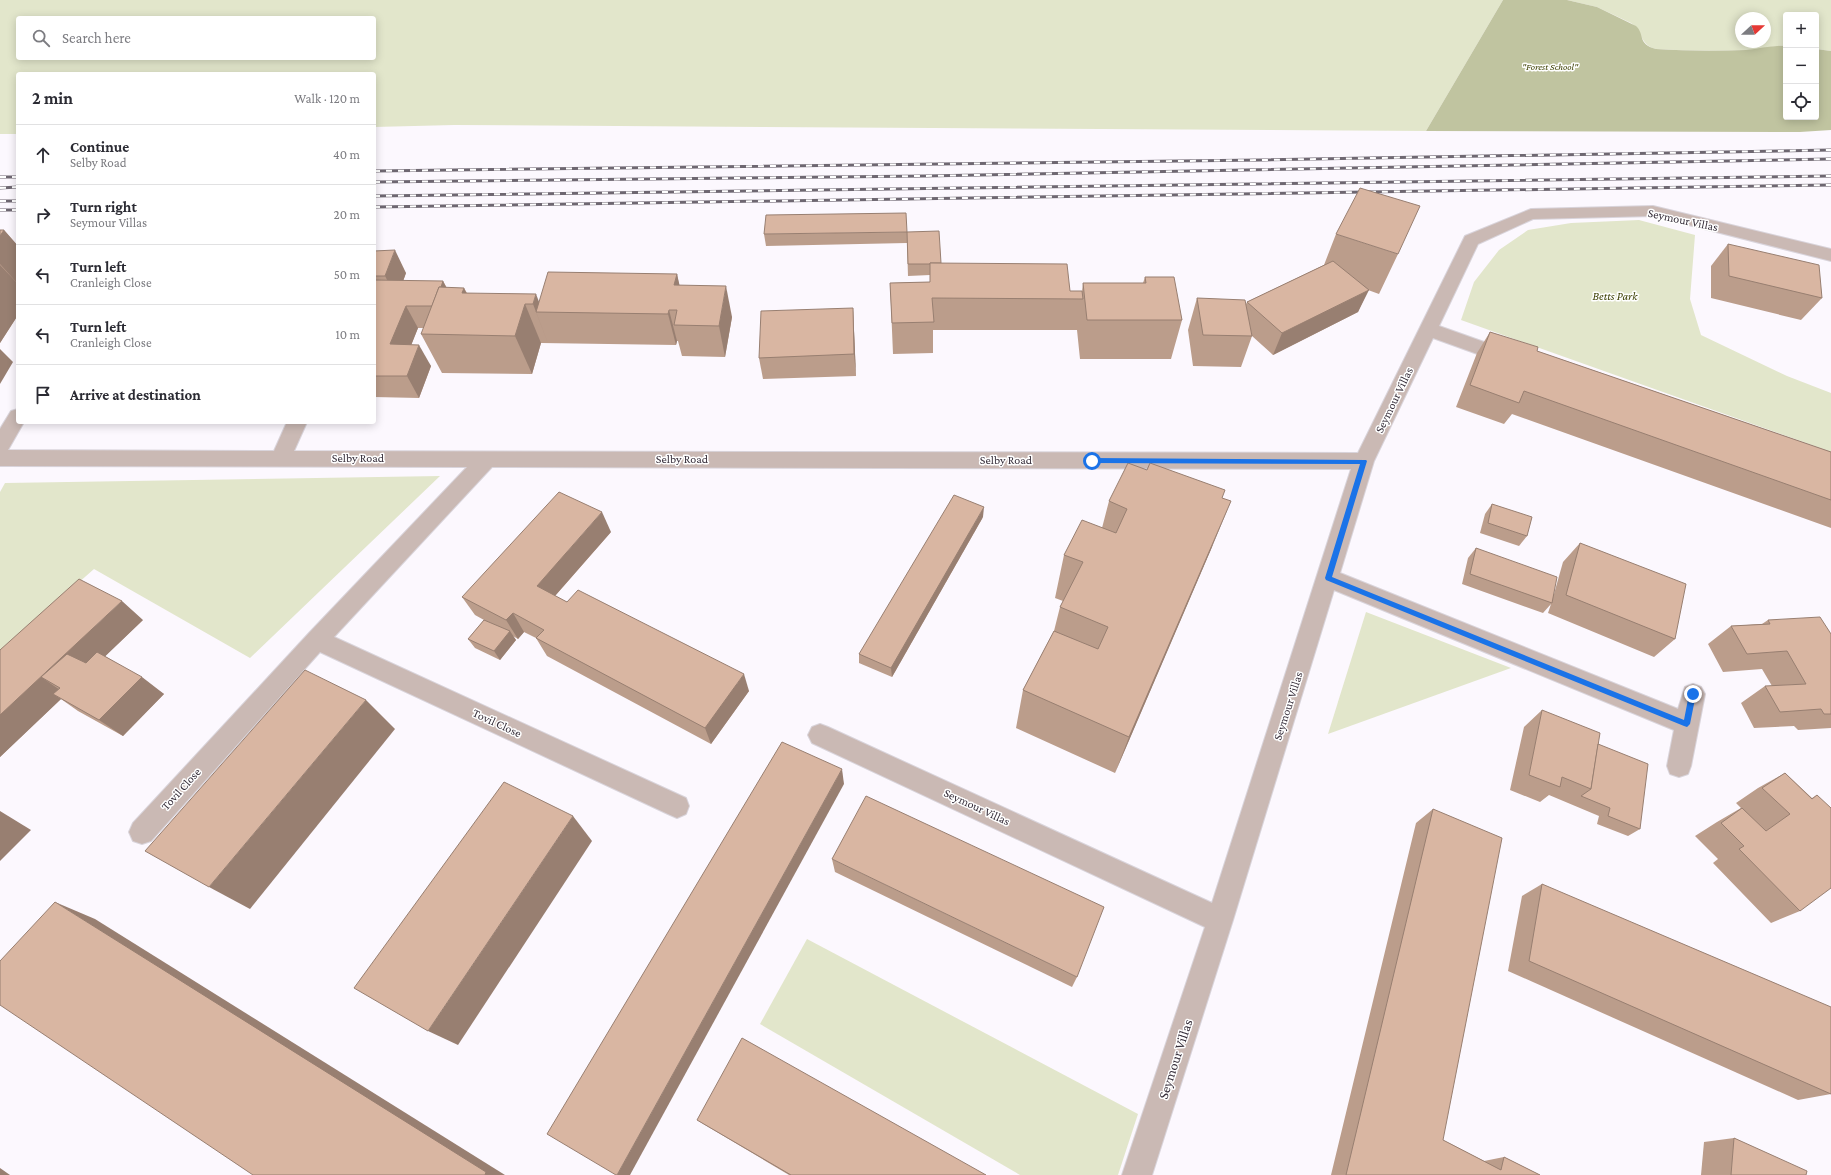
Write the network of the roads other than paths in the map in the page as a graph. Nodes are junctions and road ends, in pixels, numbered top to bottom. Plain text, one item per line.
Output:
1 (1831, 255) edge
2 (1428, 329) junction
3 (1525, 364) edge
4 (16, 419) edge
5 (296, 424) edge
6 (0, 446) edge
7 (0, 458) edge
8 (281, 458) junction
9 (488, 458) junction
10 (1364, 461) junction
11 (1328, 578) junction
12 (317, 640) junction
13 (1693, 694) dead end
14 (1687, 724) junction
15 (820, 735) dead end
16 (1679, 766) dead end
17 (677, 806) dead end
18 (142, 832) dead end
19 (1220, 920) junction
20 (1137, 1175) edge

1 - 2 street, Seymour Villas
2 - 3 street
2 - 10 street, Seymour Villas
4 - 6 street
5 - 8 street
7 - 8 street, Selby Road
8 - 9 street, Selby Road
9 - 10 street, Selby Road
9 - 12 street, Tovil Close
10 - 11 street, Seymour Villas
11 - 14 street
11 - 19 street, Seymour Villas
12 - 17 street, Tovil Close
12 - 18 street, Tovil Close
13 - 14 street
14 - 16 street
15 - 19 street, Seymour Villas
19 - 20 street, Seymour Villas

